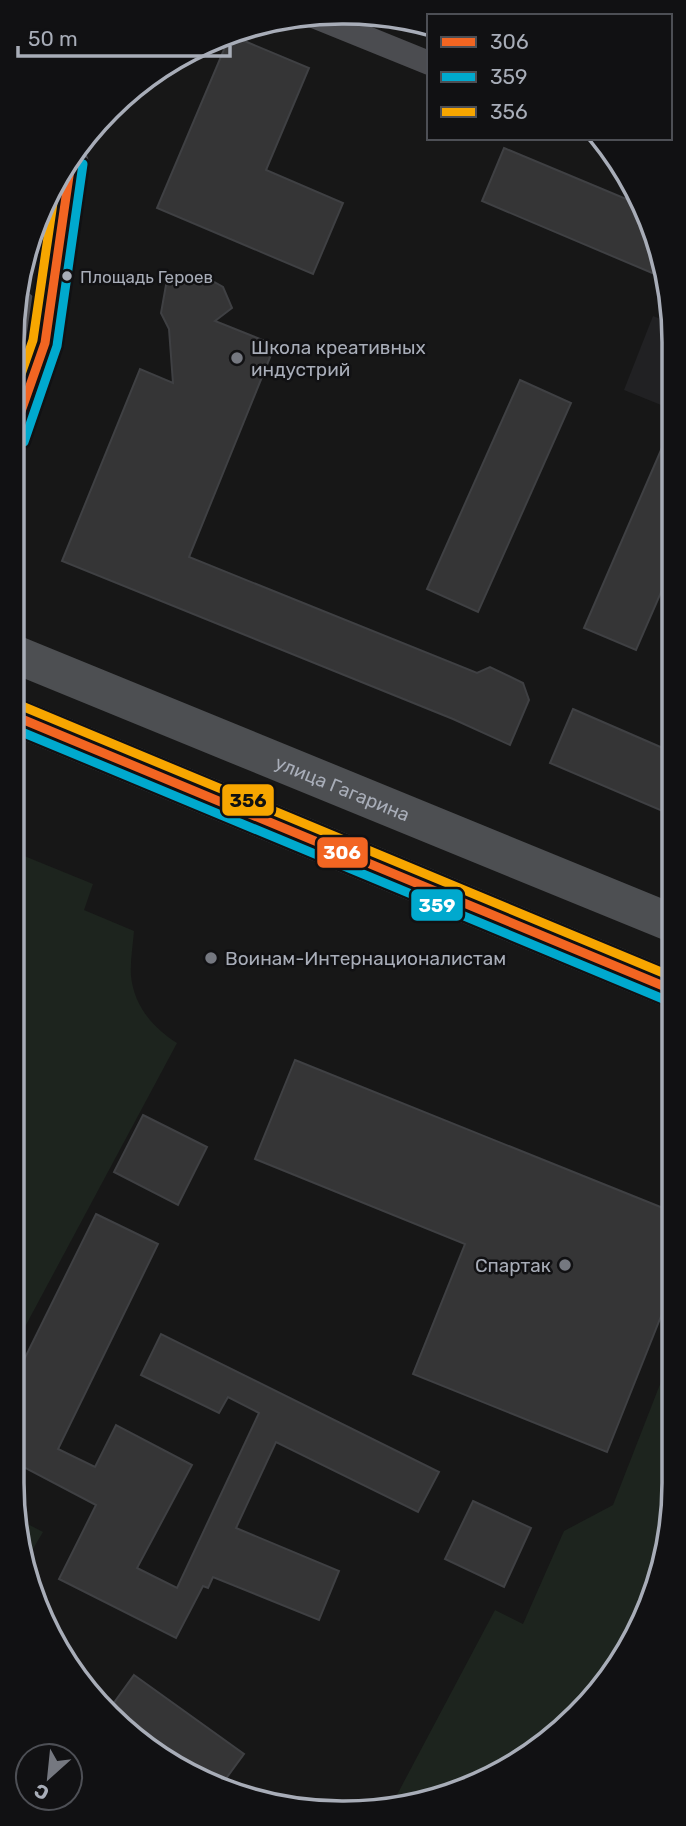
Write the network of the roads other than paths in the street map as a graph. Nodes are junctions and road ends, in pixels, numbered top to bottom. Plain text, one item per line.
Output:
1 (334, 24) edge
2 (427, 62) edge
3 (68, 182) edge
4 (26, 313) edge
5 (45, 343) junction
6 (24, 403) edge
7 (24, 658) edge
8 (24, 720) edge
9 (662, 919) edge
10 (662, 985) edge

1 - 2 street
3 - 5 main road
4 - 5 main road
5 - 6 main road
7 - 9 main road, улица Гагарина
8 - 10 main road

